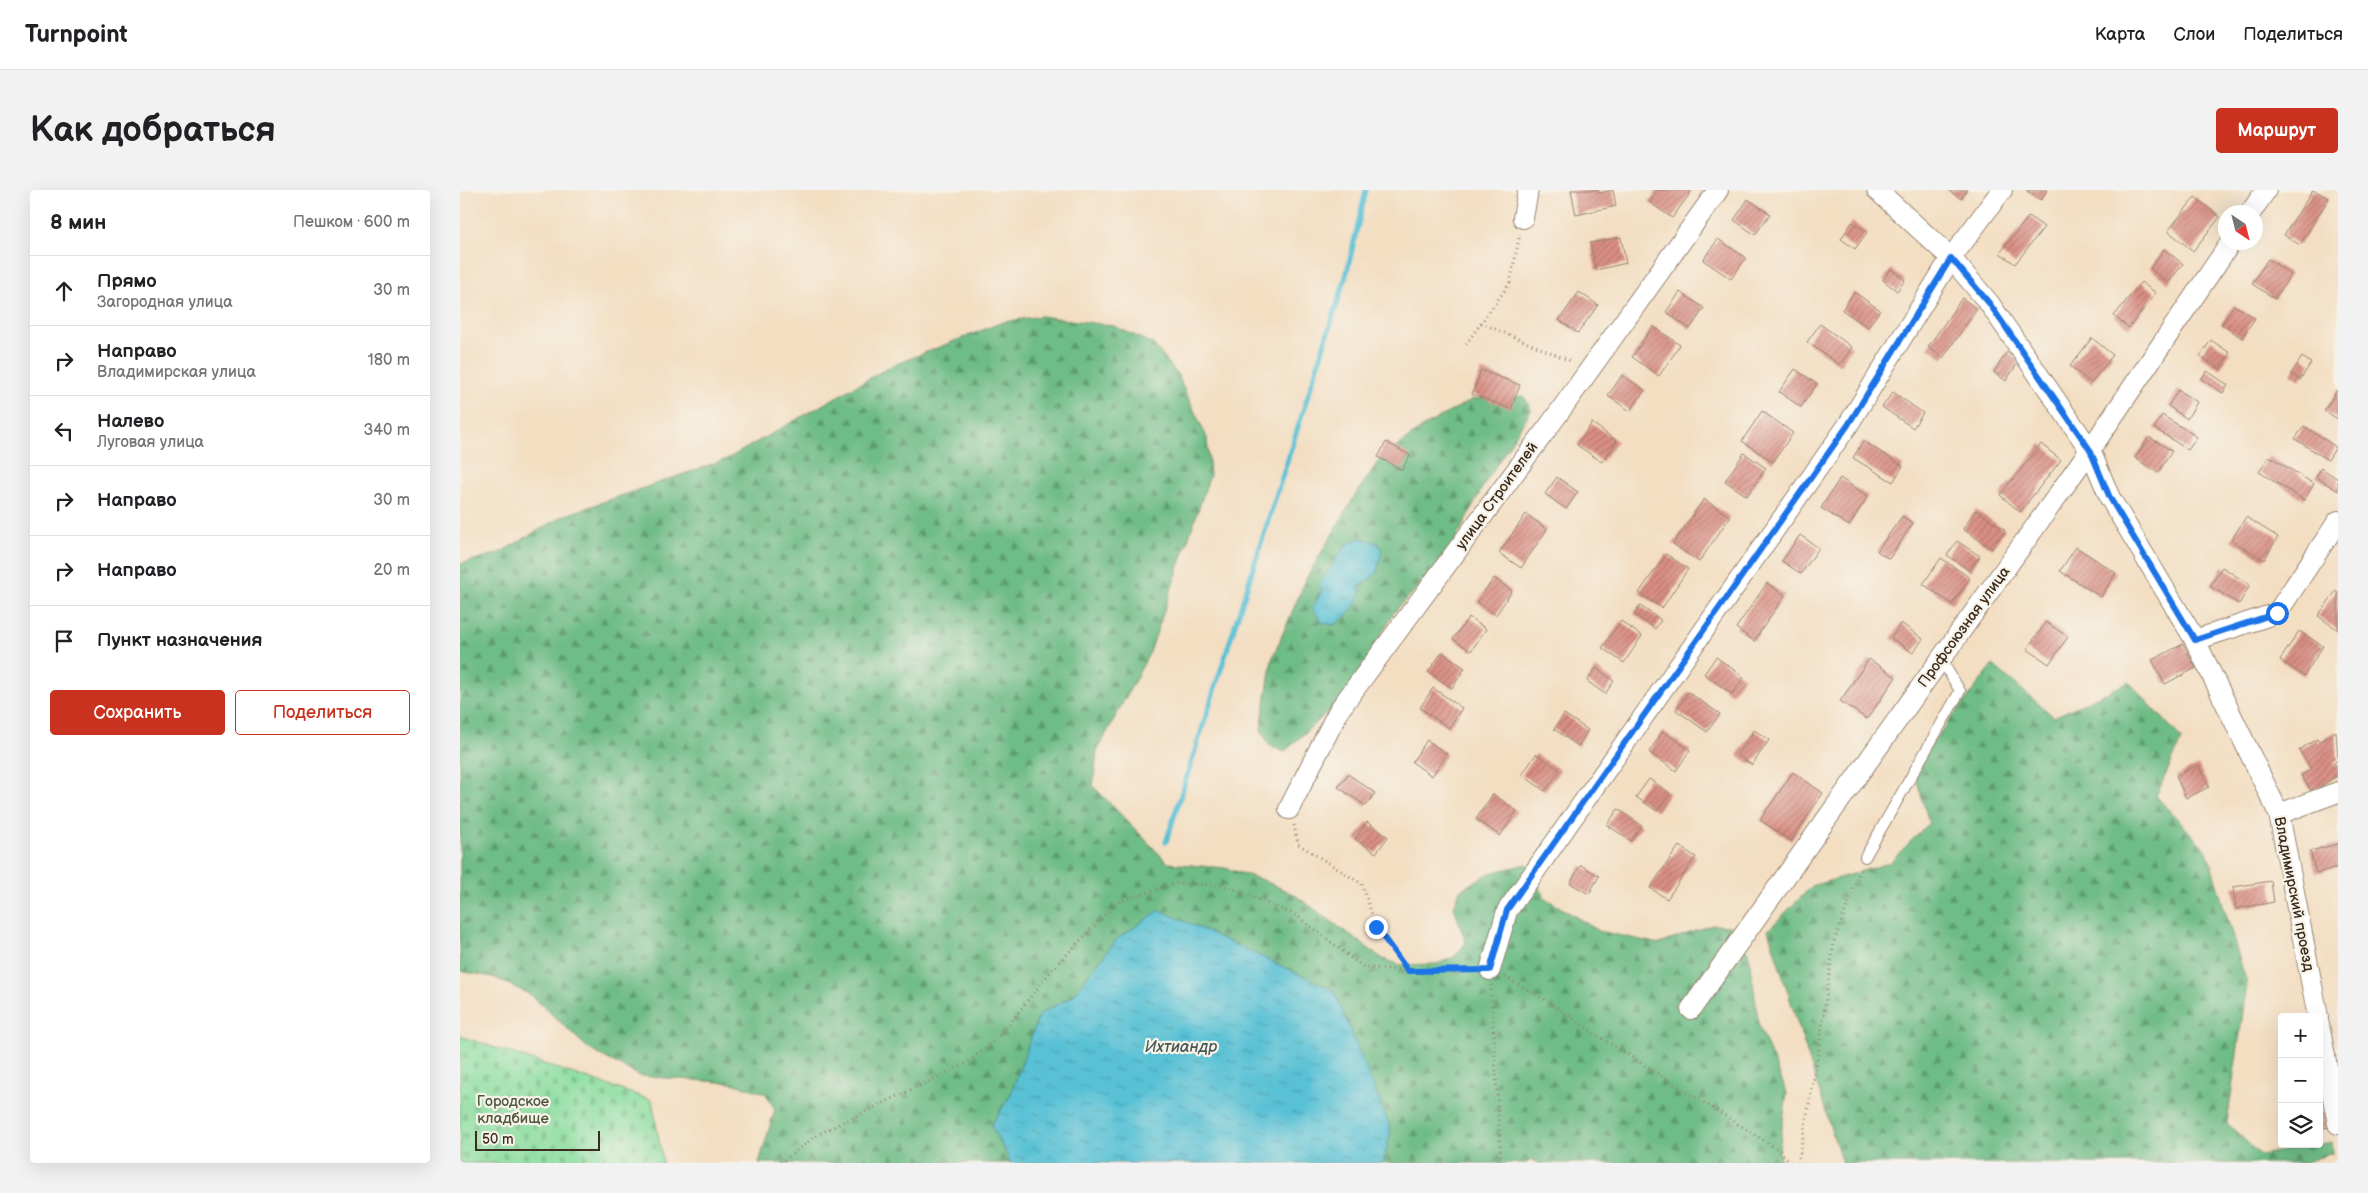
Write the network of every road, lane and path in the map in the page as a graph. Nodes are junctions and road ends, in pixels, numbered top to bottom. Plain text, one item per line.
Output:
1 (1528, 190) edge
2 (1718, 190) edge
3 (1877, 190) edge
4 (2002, 190) edge
5 (2266, 190) edge
6 (2256, 205) edge
7 (1523, 218) joint
8 (2226, 250) edge
9 (1951, 258) junction
10 (1481, 323) junction
11 (1466, 344) dead end
12 (1590, 369) junction
13 (2090, 450) junction
14 (2338, 521) edge
15 (2195, 640) junction
16 (1941, 659) junction
17 (2338, 792) edge
18 (1289, 809) joint
19 (2279, 814) junction
20 (1865, 857) joint
21 (1490, 970) junction
22 (1408, 971) junction
23 (1691, 1009) dead end
24 (2317, 1013) edge
25 (2323, 1046) edge
26 (2338, 1124) edge
27 (780, 1163) edge
28 (1501, 1163) edge
29 (1791, 1163) edge
30 (1798, 1163) edge

1 - 7 street
2 - 12 street, улица Строителей
3 - 9 street, Владимирский проезд
4 - 9 street
5 - 6 street
7 - 10 path
8 - 13 street, Профсоюзная улица
9 - 13 street, Владимирский проезд
9 - 21 street
10 - 11 path
10 - 12 path
12 - 18 street, улица Строителей
13 - 15 street, Владимирский проезд
13 - 16 street, Профсоюзная улица
14 - 15 street
15 - 19 street, Владимирский проезд
16 - 20 lane
16 - 23 street, Профсоюзная улица
17 - 19 street
18 - 22 path
19 - 24 street, Владимирский проезд
20 - 30 path
21 - 22 path
21 - 28 path
21 - 29 path
22 - 27 path
25 - 26 street

